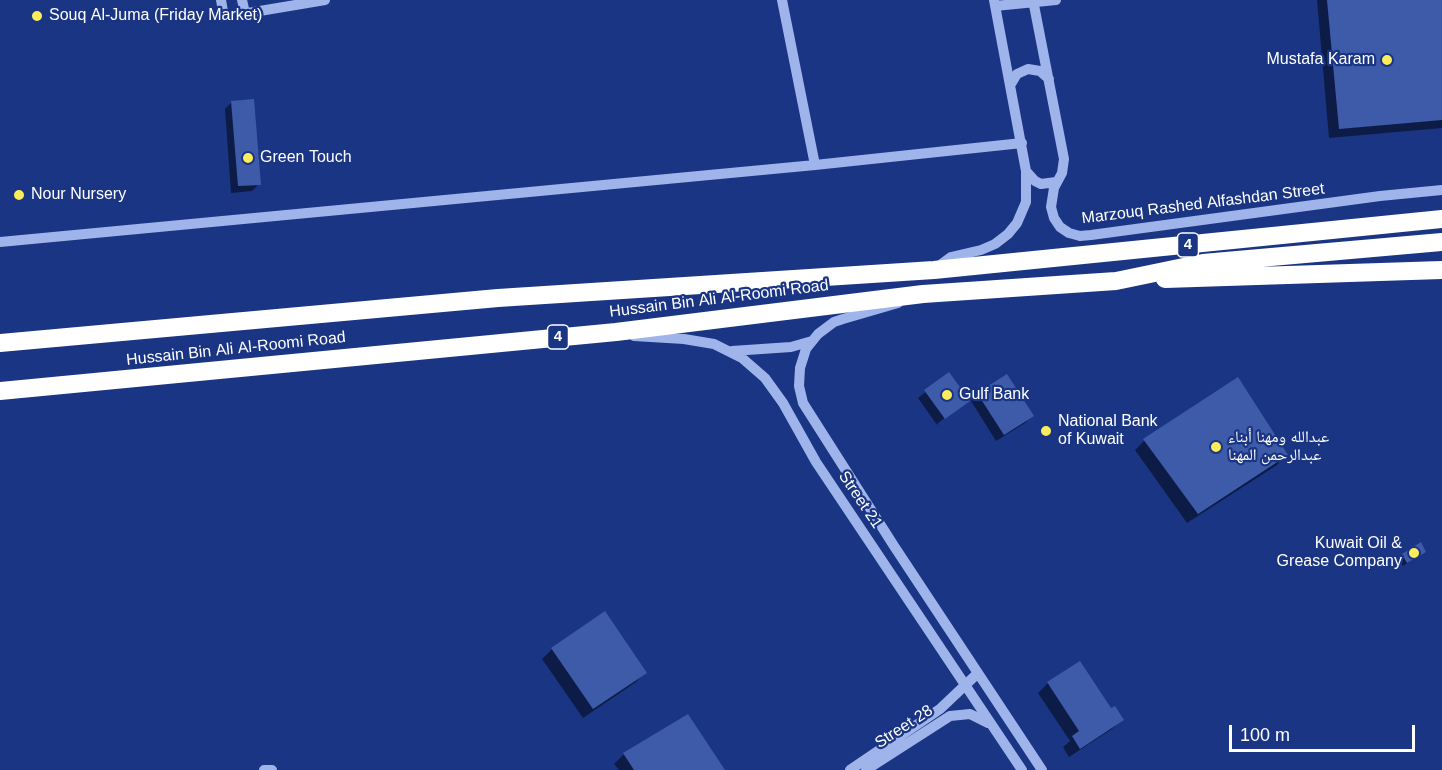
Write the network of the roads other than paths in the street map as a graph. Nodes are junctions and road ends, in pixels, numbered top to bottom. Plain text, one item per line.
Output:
1 (221, 0) edge
2 (242, 0) edge
3 (325, 0) edge
4 (782, 0) edge
5 (1056, 0) edge
6 (1034, 1) edge
7 (995, 3) edge
8 (245, 14) junction
9 (1049, 79) junction
10 (1011, 84) junction
11 (1022, 143) junction
12 (815, 165) junction
13 (1026, 171) junction
14 (1056, 182) junction
15 (1442, 190) edge
16 (1442, 208) edge
17 (1442, 219) edge
18 (1308, 233) junction
19 (0, 242) edge
20 (1442, 242) edge
21 (934, 270) junction
22 (1442, 270) edge
23 (1116, 280) junction
24 (923, 294) junction
25 (616, 332) junction
26 (812, 341) junction
27 (0, 343) edge
28 (728, 350) junction
29 (0, 391) edge
30 (812, 419) junction
31 (797, 429) junction
32 (978, 673) junction
33 (966, 685) junction
34 (993, 727) junction
35 (264, 770) edge
36 (272, 770) edge
37 (850, 770) edge
38 (866, 770) edge
39 (1022, 770) edge
40 (1042, 770) edge

1 - 8 street
2 - 8 street
3 - 8 street
4 - 12 street
5 - 6 street
6 - 7 street
6 - 9 street, Marzouq Rashed Alfashdan Street
7 - 10 street
9 - 10 street
9 - 14 street, Marzouq Rashed Alfashdan Street
10 - 11 street
11 - 12 street
11 - 13 street
12 - 19 street
13 - 14 street
13 - 21 street
14 - 15 street, Marzouq Rashed Alfashdan Street
16 - 18 highway
17 - 18 highway, Hussain Bin Ali Al-Roomi Road / 4
18 - 21 highway, Hussain Bin Ali Al-Roomi Road / 4
20 - 23 highway, Hussain Bin Ali Al-Roomi Road / 4
21 - 27 highway, Hussain Bin Ali Al-Roomi Road / 4
22 - 23 highway
23 - 24 highway, Hussain Bin Ali Al-Roomi Road / 4
24 - 25 highway, Hussain Bin Ali Al-Roomi Road / 4
24 - 26 street, Street 21
25 - 28 street, Street 21
25 - 29 highway, Hussain Bin Ali Al-Roomi Road / 4
26 - 28 street
26 - 30 street, Street 21
28 - 31 street, Street 21
30 - 31 street
30 - 32 street, Street 21
31 - 33 street, Street 21
32 - 33 street, Street 28
32 - 40 street, Street 21
33 - 34 street, Street 21
33 - 37 street, Street 28
34 - 38 street, Street 28
34 - 39 street, Street 21
35 - 36 street

